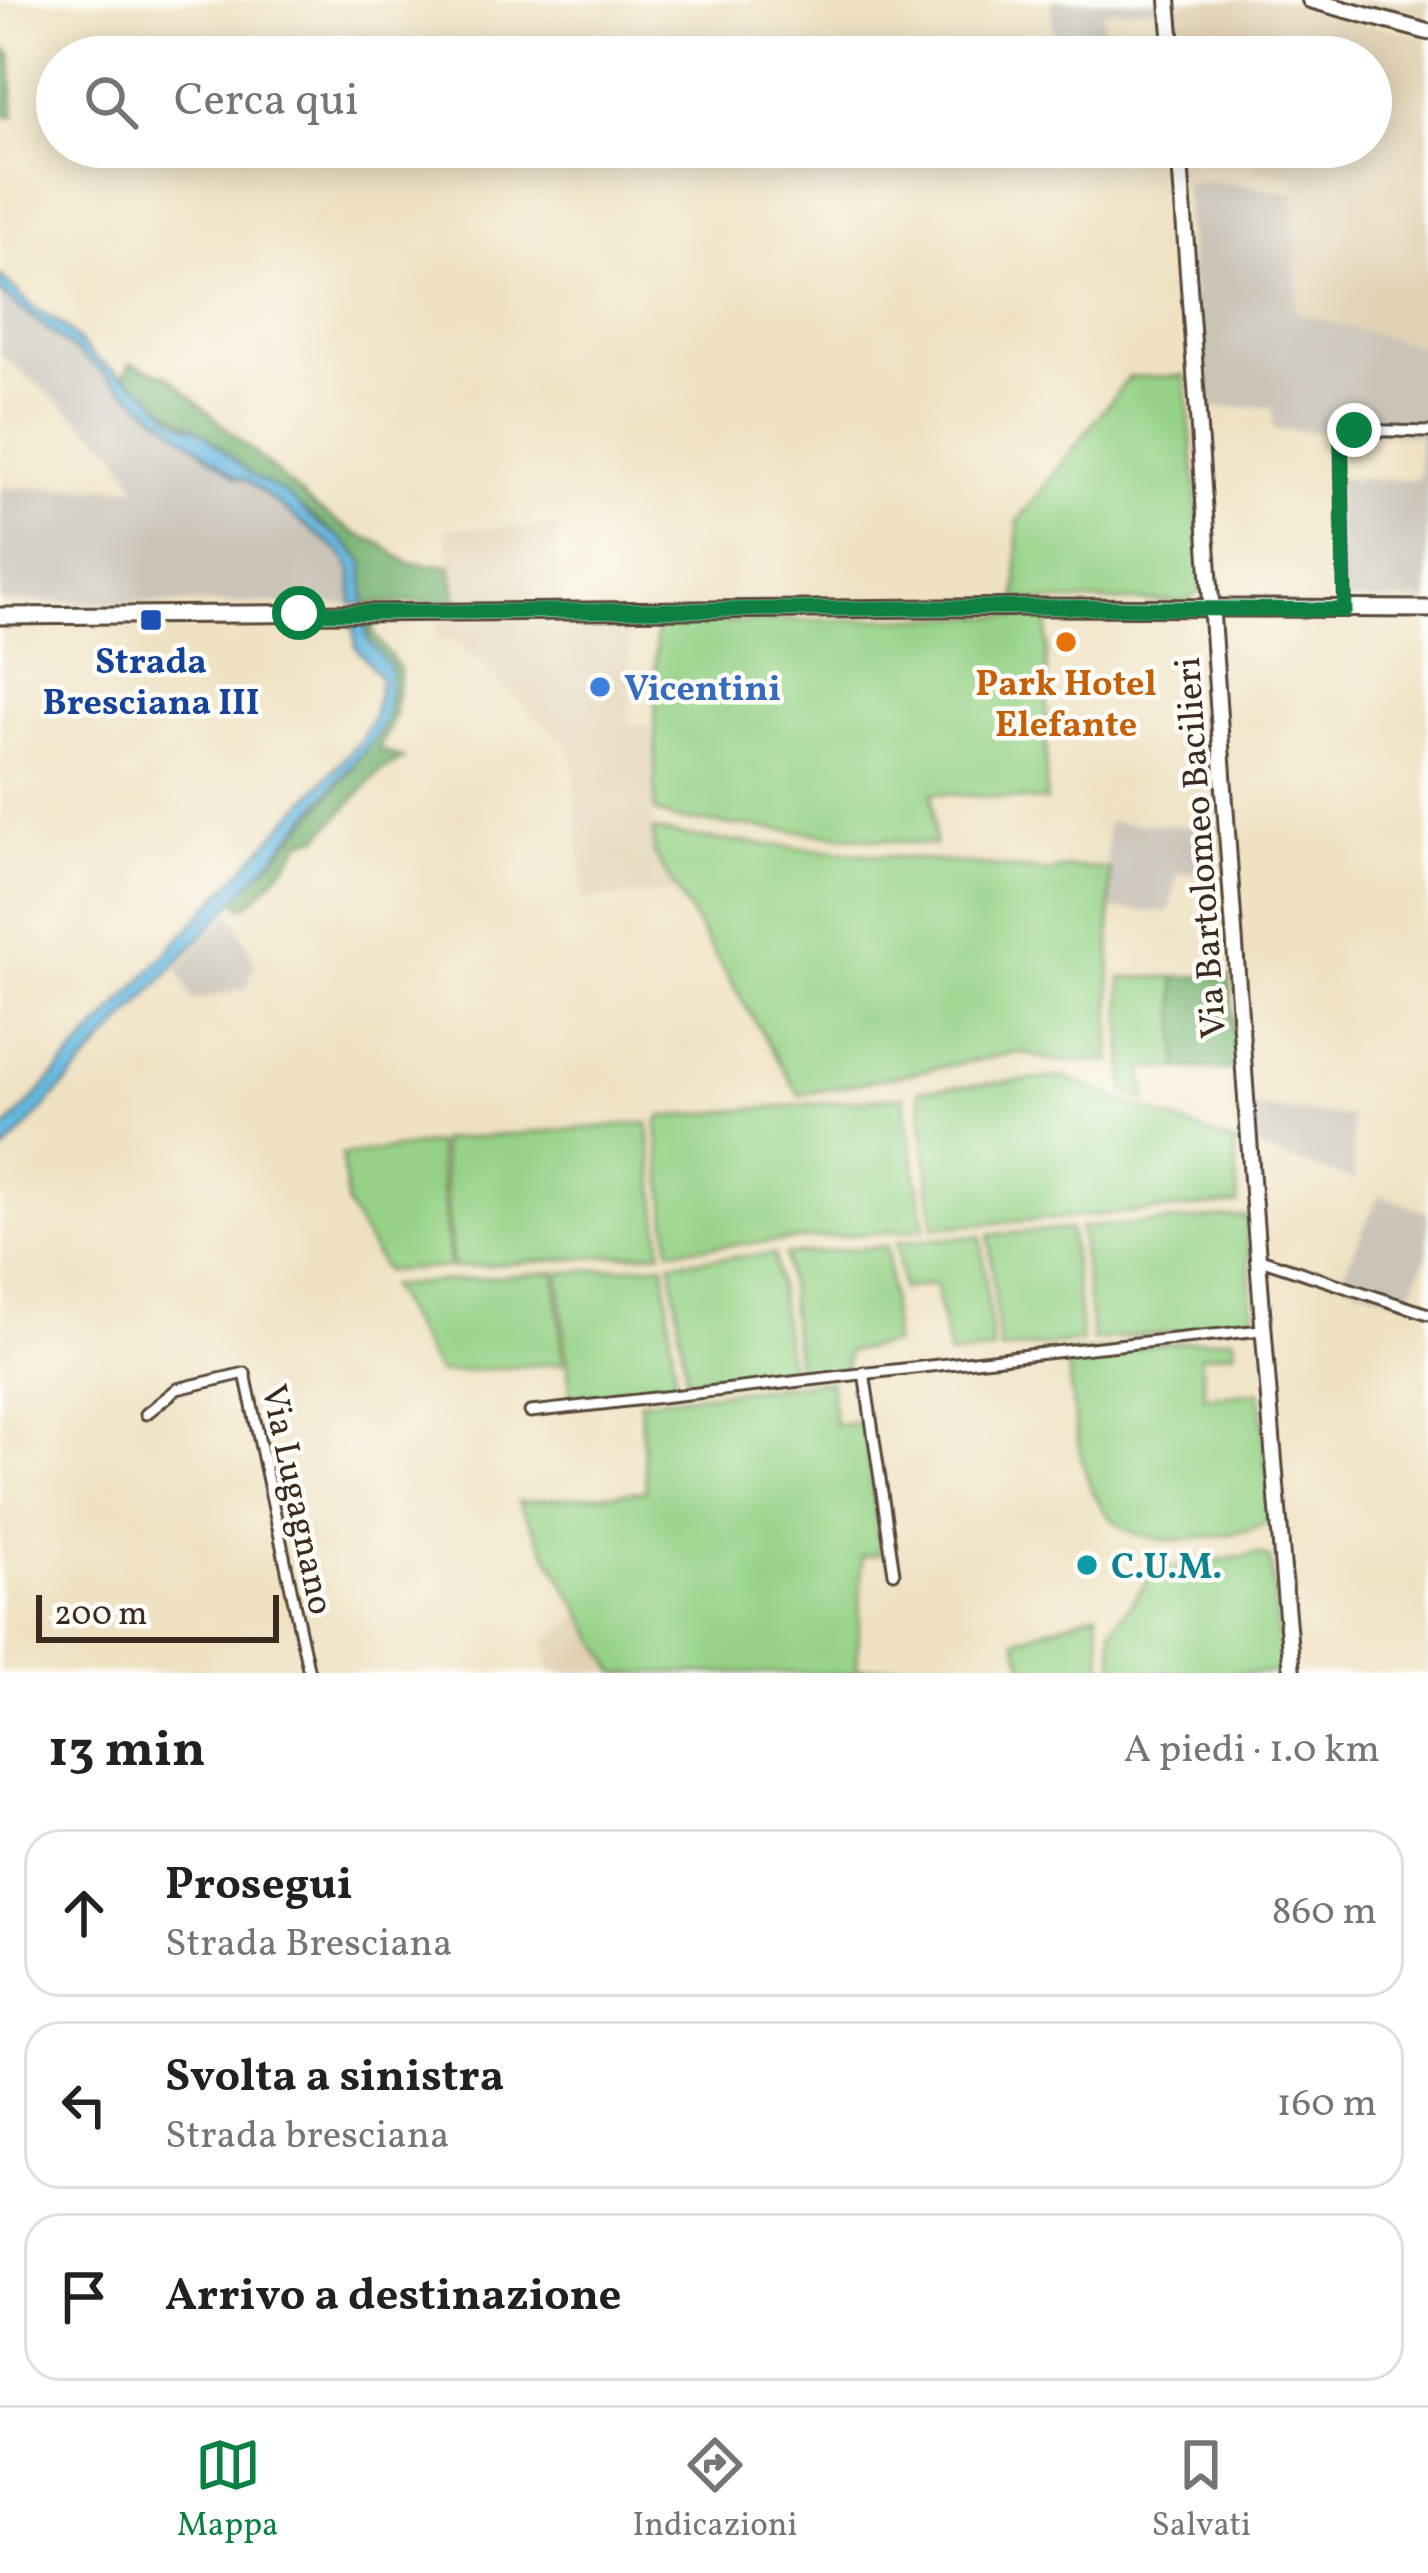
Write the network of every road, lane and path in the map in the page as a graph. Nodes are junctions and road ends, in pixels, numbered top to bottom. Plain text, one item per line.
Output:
1 (1168, 0) edge
2 (1310, 0) edge
3 (1428, 32) edge
4 (1171, 36) edge
5 (1180, 168) edge
6 (1428, 432) edge
7 (1214, 608) junction
8 (1428, 609) edge
9 (1345, 610) junction
10 (0, 616) edge
11 (1256, 1257) junction
12 (1428, 1314) edge
13 (1262, 1330) junction
14 (864, 1372) junction
15 (530, 1412) dead end
16 (146, 1414) dead end
17 (894, 1573) dead end
18 (309, 1673) edge
19 (1292, 1673) edge

1 - 4 street
2 - 3 street
5 - 7 street, Via Bartolomeo Bacilieri
6 - 9 street
7 - 9 main road
7 - 10 main road
7 - 11 street, Via Bartolomeo Bacilieri
8 - 9 main road
11 - 12 street
11 - 13 street, Via Bartolomeo Bacilieri
13 - 14 street
13 - 19 street, Via Bartolomeo Bacilieri
14 - 15 street
14 - 17 street
16 - 18 street, Via Lugagnano

